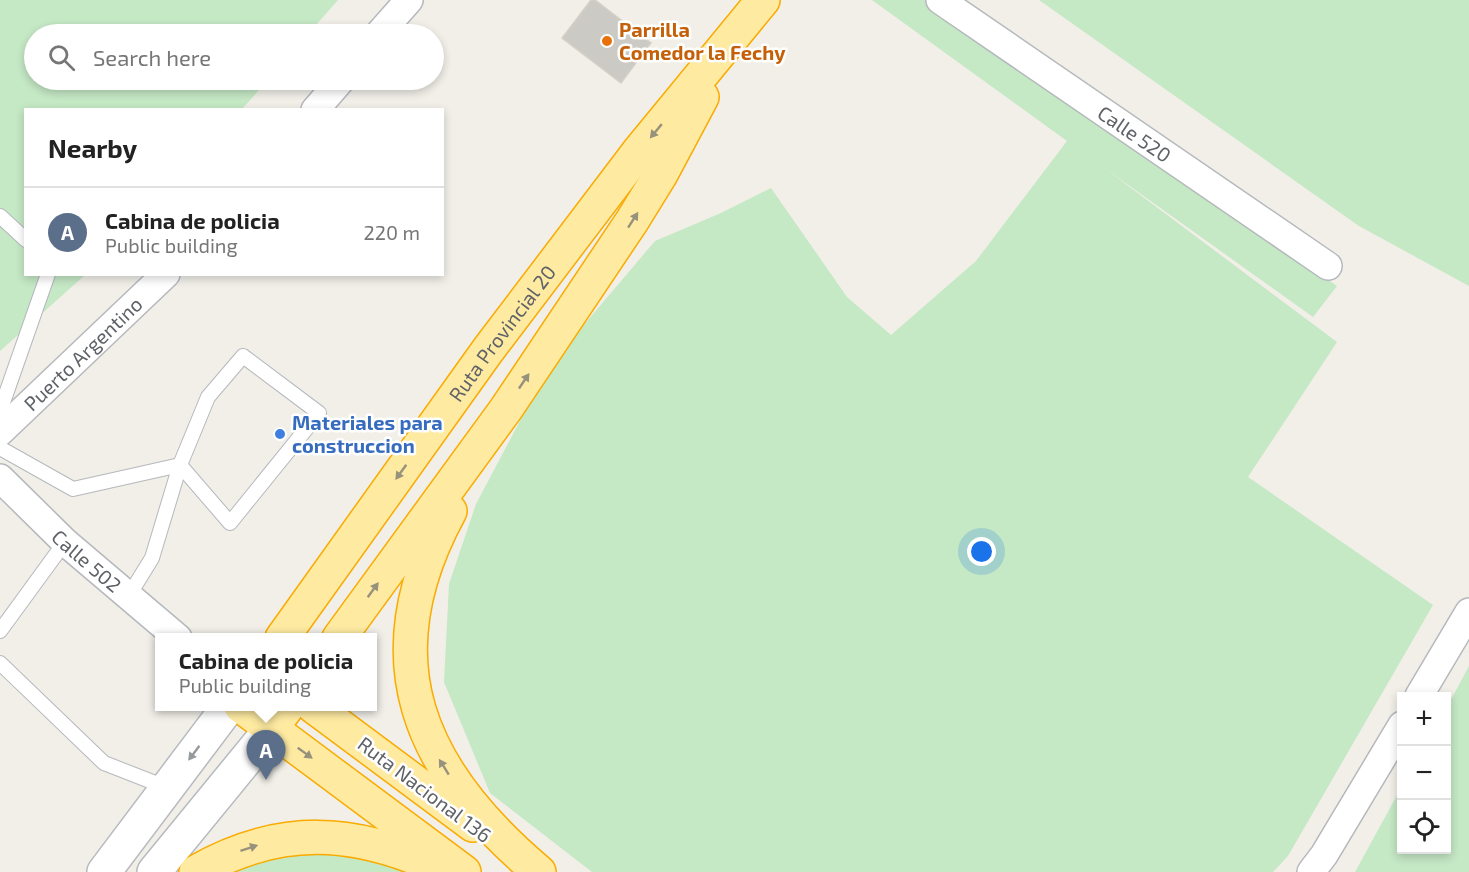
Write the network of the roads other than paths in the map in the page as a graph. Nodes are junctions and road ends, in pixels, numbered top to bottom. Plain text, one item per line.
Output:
1 (409, 0) edge
2 (763, 0) edge
3 (940, 0) edge
4 (388, 24) edge
5 (734, 38) junction
6 (332, 90) edge
7 (317, 108) edge
8 (0, 216) edge
9 (24, 238) edge
10 (1328, 266) dead end
11 (47, 276) edge
12 (164, 276) edge
13 (506, 409) junction
14 (0, 411) edge
15 (0, 432) edge
16 (0, 448) edge
17 (180, 465) junction
18 (0, 478) edge
19 (65, 542) junction
20 (128, 597) junction
21 (1469, 612) edge
22 (0, 631) edge
23 (172, 633) edge
24 (286, 633) edge
25 (343, 633) edge
26 (0, 663) edge
27 (1421, 692) edge
28 (225, 711) edge
29 (257, 711) edge
30 (321, 711) edge
31 (279, 718) edge
32 (1397, 732) edge
33 (168, 788) junction
34 (104, 872) edge
35 (154, 872) edge
36 (196, 872) edge
37 (450, 872) edge
38 (464, 872) edge
39 (538, 872) edge
40 (1311, 872) edge

1 - 4 street
2 - 5 highway, Ruta Provincial 20
3 - 10 street, Calle 520
13 -> 5 highway, Ruta Provincial 20
5 -> 24 highway, Ruta Provincial 20
6 - 7 street
8 - 9 lane
11 - 14 lane
12 - 15 street, Puerto Argentino
25 -> 13 highway, Ruta Provincial 20
39 -> 13 highway
16 - 17 lane
17 - 17 lane
17 - 20 lane
18 - 19 street, Calle 502
19 - 20 street, Calle 502
19 - 22 lane
20 - 23 street, Calle 502
21 - 27 street
26 - 33 lane
28 -> 33 main road
29 - 31 highway
30 - 39 highway, Ruta Nacional 136
31 - 35 main road
31 -> 38 highway
32 - 40 street
33 - 34 main road
36 -> 37 highway

